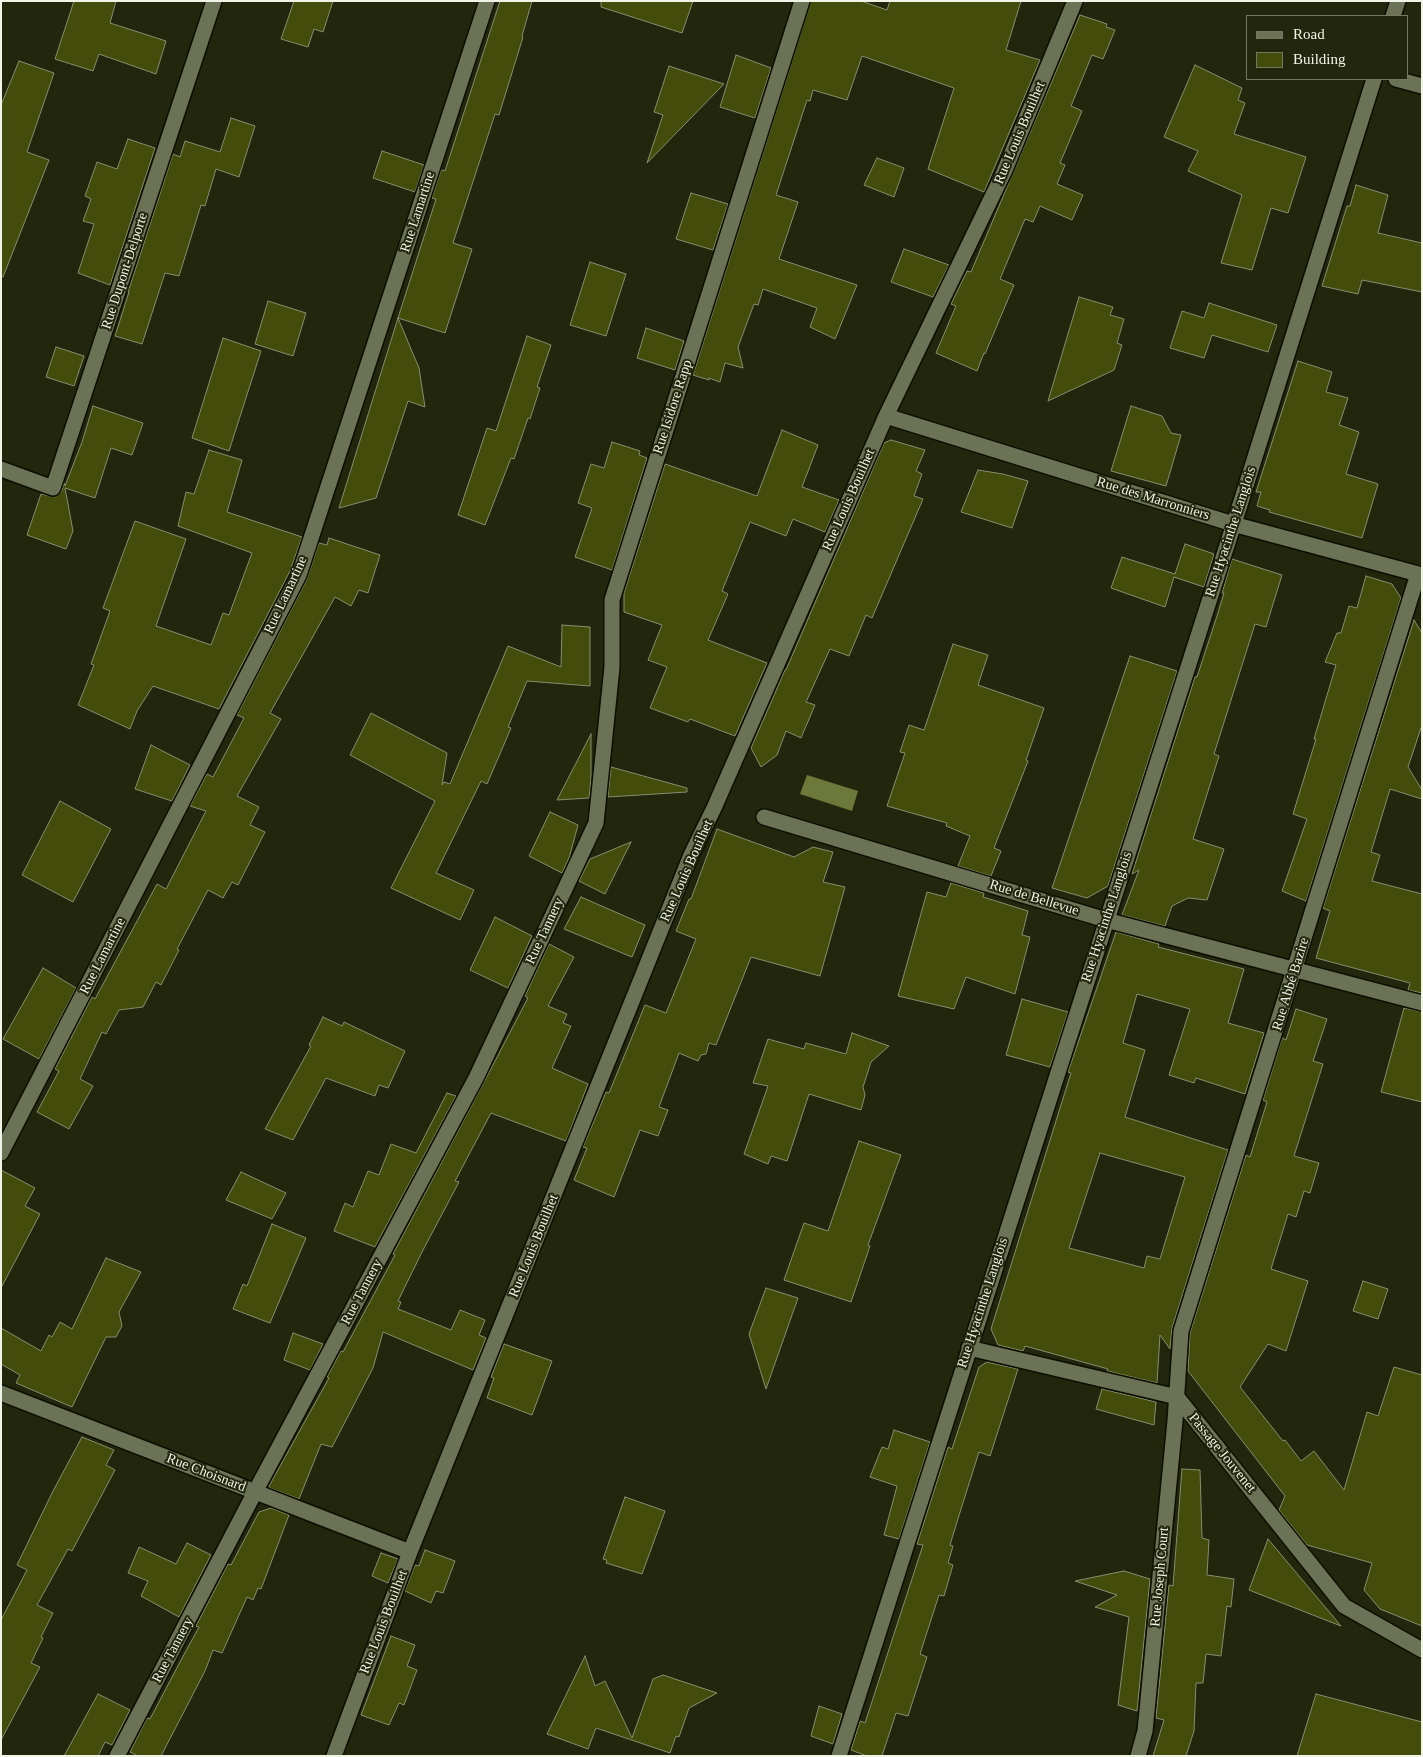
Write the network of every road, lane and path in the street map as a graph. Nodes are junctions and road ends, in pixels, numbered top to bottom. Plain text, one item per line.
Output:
1 (214, 1) edge
2 (487, 1) edge
3 (802, 1) edge
4 (1075, 1) edge
5 (1398, 1) edge
6 (1394, 15) edge
7 (1374, 80) edge
8 (1400, 80) edge
9 (1422, 86) edge
10 (886, 416) junction
11 (1, 469) edge
12 (1234, 524) junction
13 (1420, 575) edge
14 (764, 817) dead end
15 (596, 823) joint
16 (1106, 920) junction
17 (1295, 970) junction
18 (1422, 1003) edge
19 (1, 1153) edge
20 (969, 1348) junction
21 (1, 1393) edge
22 (1177, 1397) junction
23 (255, 1492) junction
24 (410, 1552) junction
25 (1422, 1650) edge
26 (117, 1756) edge
27 (334, 1756) edge
28 (839, 1756) edge
29 (1138, 1756) edge

1 - 11 street, Rue Dupont-Delporte
2 - 19 street, Rue Lamartine
3 - 15 street, Rue Isidore Rapp
4 - 10 street, Rue Louis Bouilhet
5 - 6 street
7 - 12 street, Rue Hyacinthe Langlois
8 - 9 street
10 - 12 street, Rue des Marronniers
10 - 24 street, Rue Louis Bouilhet
12 - 13 street, Rue des Marronniers
12 - 16 street, Rue Hyacinthe Langlois
13 - 17 street, Rue Abbé Bazire
14 - 16 street, Rue de Bellevue
15 - 23 street, Rue Tannery
16 - 17 street, Rue de Bellevue
16 - 20 street, Rue Hyacinthe Langlois
17 - 18 street, Rue de Bellevue
17 - 22 street, Rue Abbé Bazire
20 - 22 street
20 - 28 street, Rue Hyacinthe Langlois
21 - 23 street, Rue Choisnard
22 - 25 street, Passage Jouvenet
22 - 29 street, Rue Joseph Court
23 - 24 street, Rue Choisnard
23 - 26 street, Rue Tannery
24 - 27 street, Rue Louis Bouilhet

